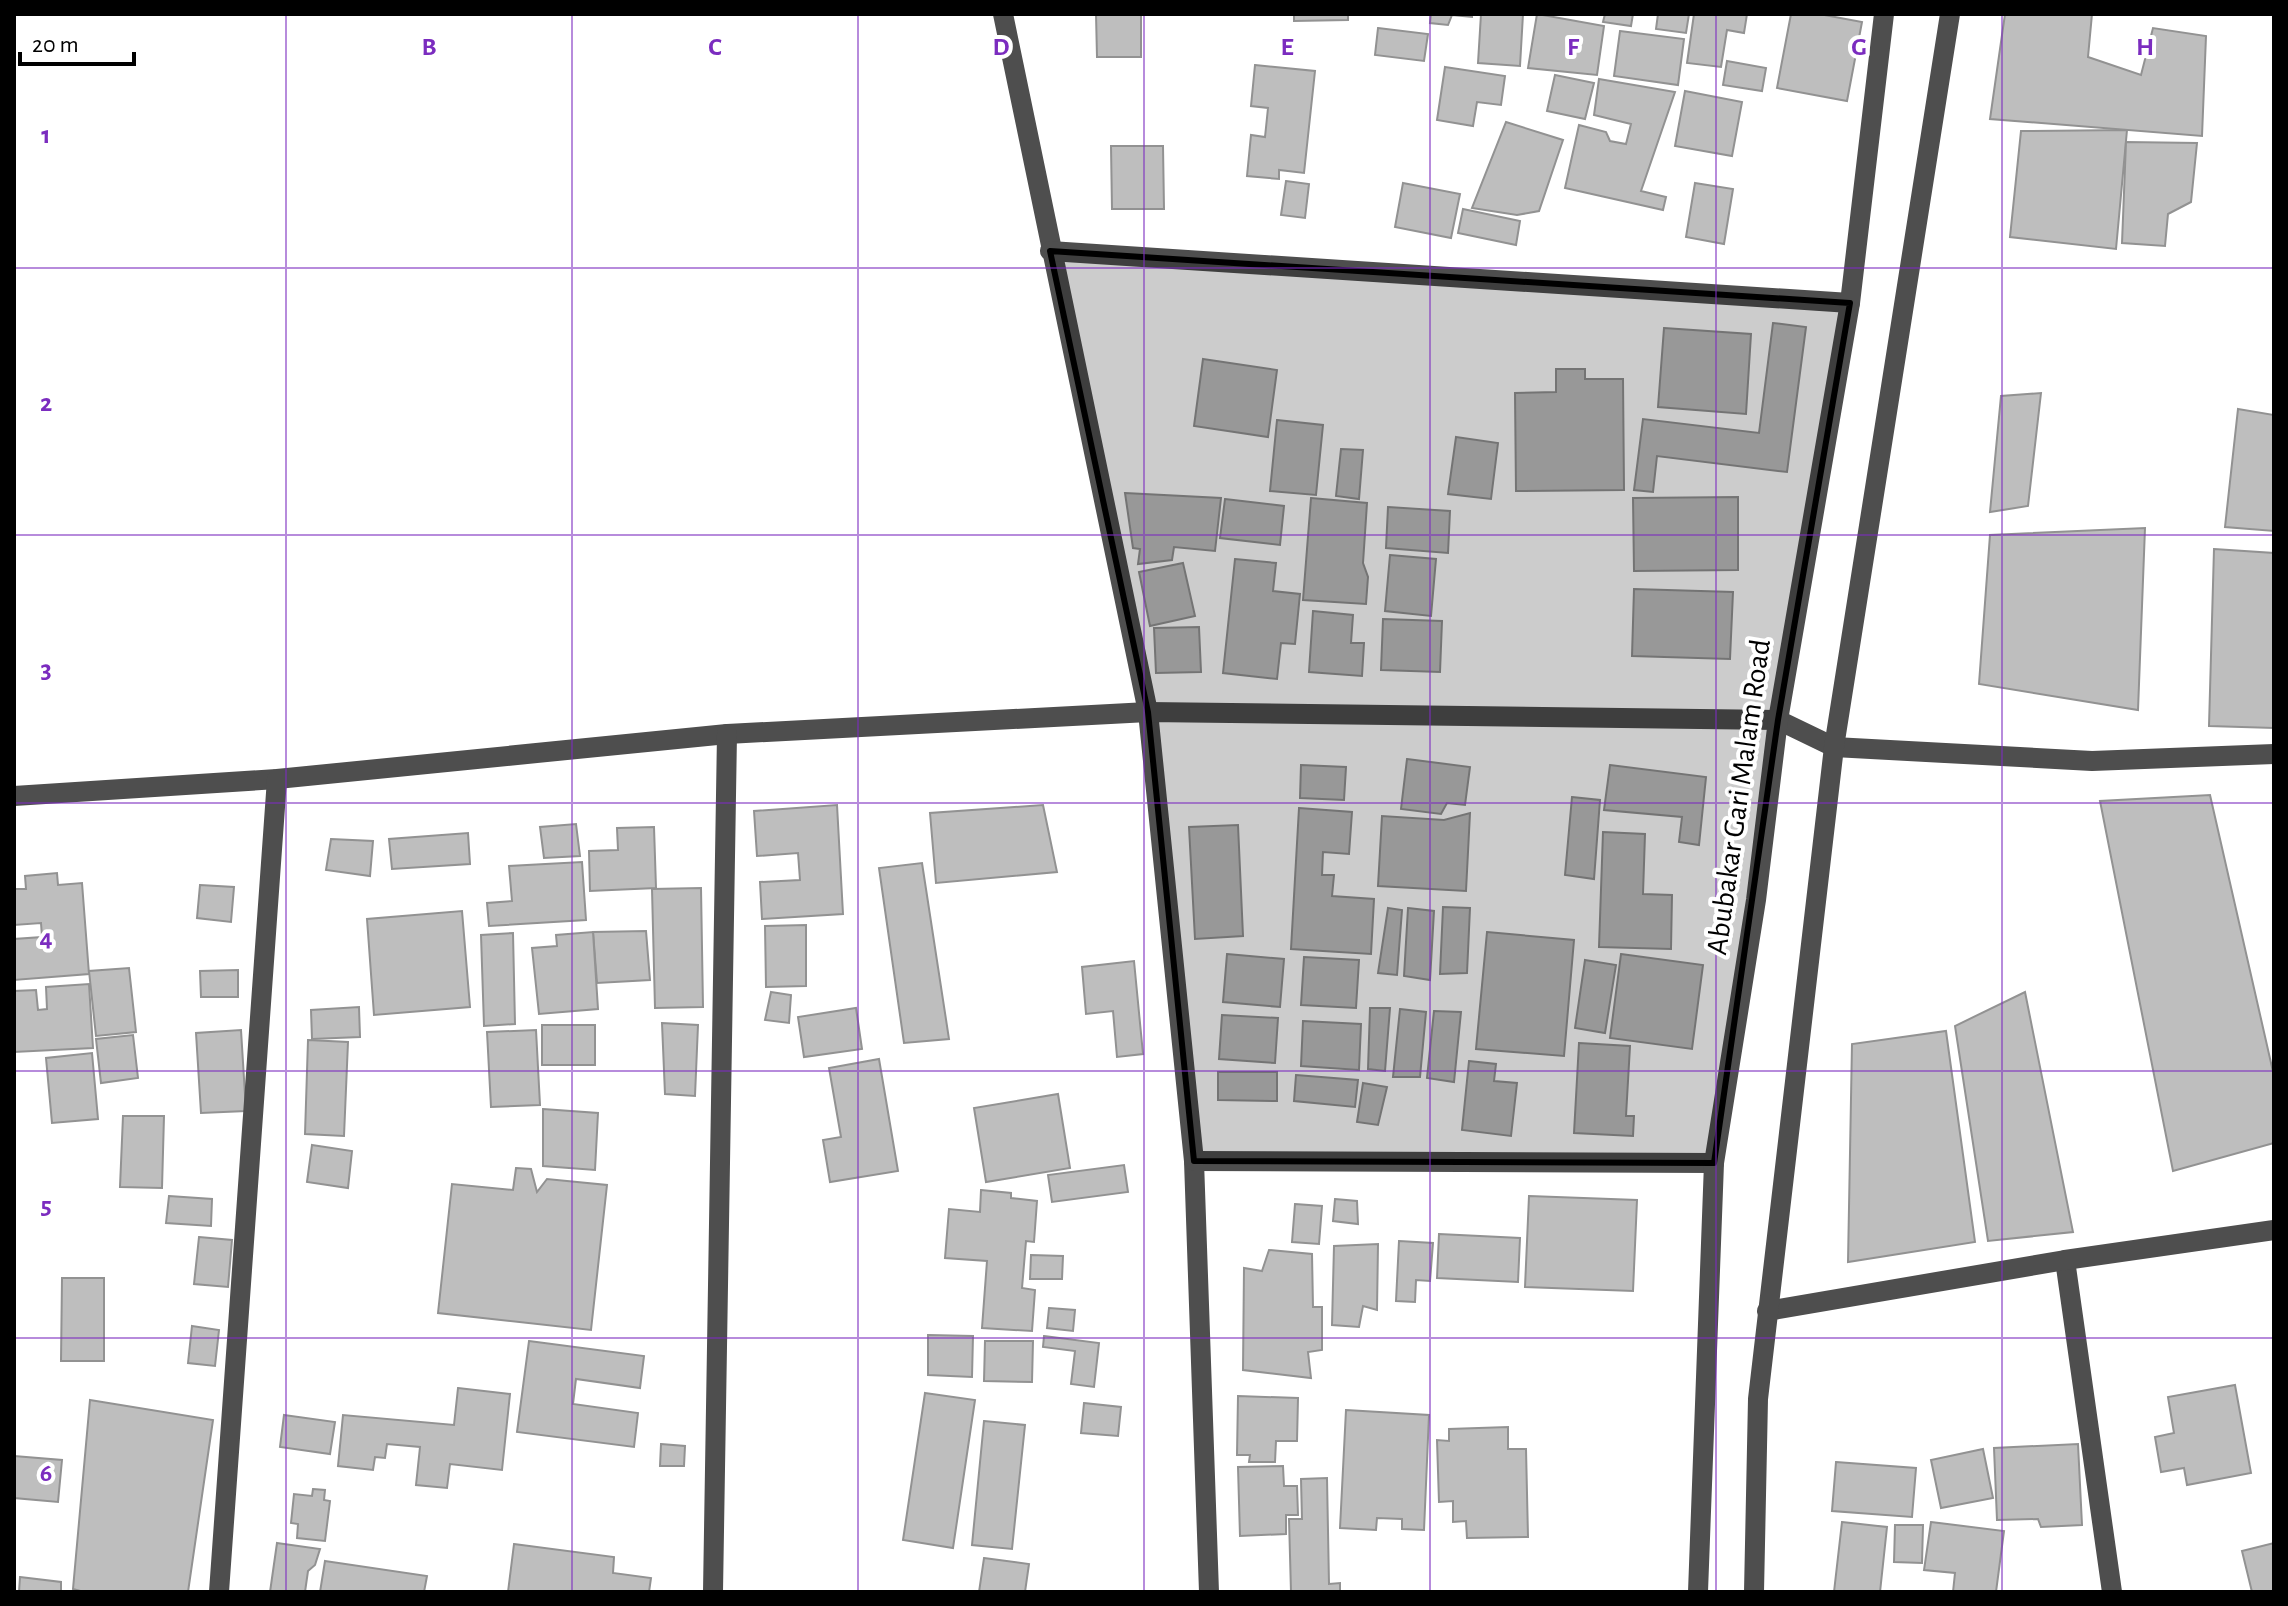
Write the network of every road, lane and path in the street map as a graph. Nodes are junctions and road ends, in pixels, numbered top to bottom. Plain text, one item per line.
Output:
1 (1003, 14) edge
2 (1884, 14) edge
3 (1950, 14) edge
4 (1050, 251) junction
5 (1850, 303) junction
6 (1148, 712) junction
7 (1778, 720) junction
8 (727, 734) junction
9 (1834, 747) junction
10 (2274, 754) edge
11 (277, 779) junction
12 (14, 796) edge
13 (1194, 1161) junction
14 (1714, 1163) junction
15 (2274, 1230) edge
16 (2065, 1260) junction
17 (1767, 1311) junction
18 (219, 1592) edge
19 (713, 1592) edge
20 (1209, 1592) edge
21 (1698, 1592) edge
22 (1754, 1592) edge
23 (2112, 1592) edge

1 - 4 street
2 - 5 street, Abubakar Gari Malam Road
3 - 9 street
4 - 5 street
4 - 6 street
5 - 7 street, Abubakar Gari Malam Road
6 - 7 street
6 - 8 street
6 - 13 street
7 - 9 street
7 - 14 street, Abubakar Gari Malam Road
8 - 11 street
8 - 19 street
9 - 10 street
9 - 17 street
11 - 12 street
11 - 18 street
13 - 14 street
13 - 20 street
14 - 21 street, Abubakar Gari Malam Road
15 - 16 street
16 - 17 street
16 - 23 street
17 - 22 street

